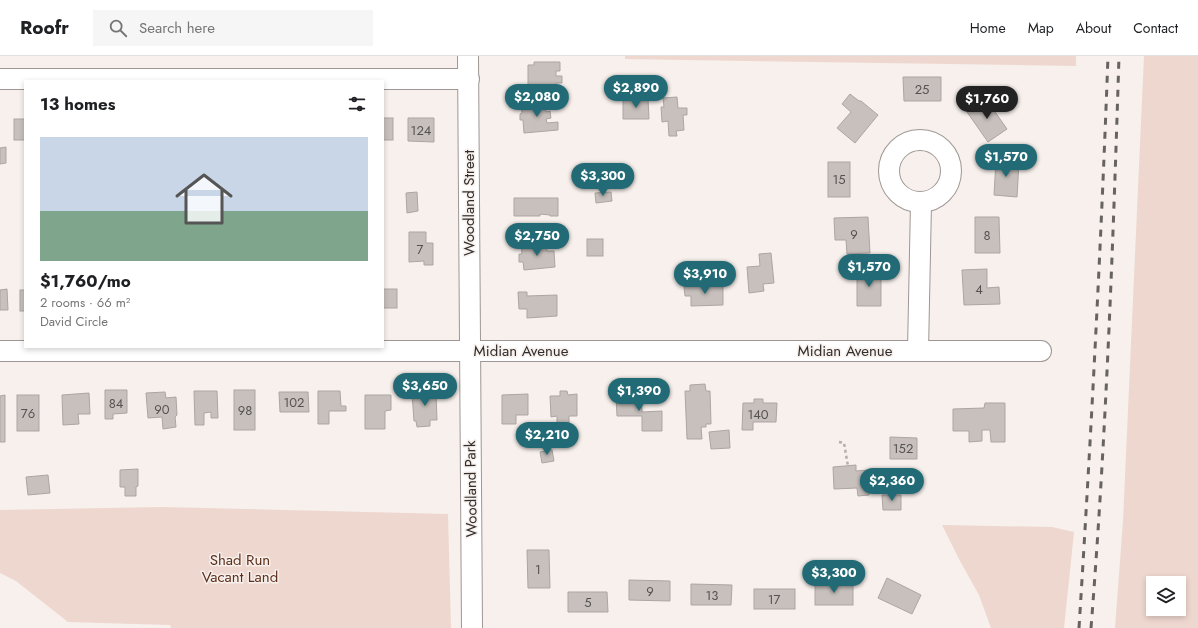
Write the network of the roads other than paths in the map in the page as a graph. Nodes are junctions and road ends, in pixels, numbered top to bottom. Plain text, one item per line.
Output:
1 (468, 56) edge
2 (0, 79) edge
3 (468, 79) junction
4 (921, 203) dead end
5 (470, 350) junction
6 (0, 351) edge
7 (918, 351) junction
8 (1041, 351) dead end
9 (472, 628) edge

1 - 3 street, Woodland Street
2 - 3 street
3 - 5 street, Woodland Street
4 - 7 street
5 - 6 street, Midian Avenue
5 - 7 street, Midian Avenue
5 - 9 street, Woodland Park
7 - 8 street, Midian Avenue

